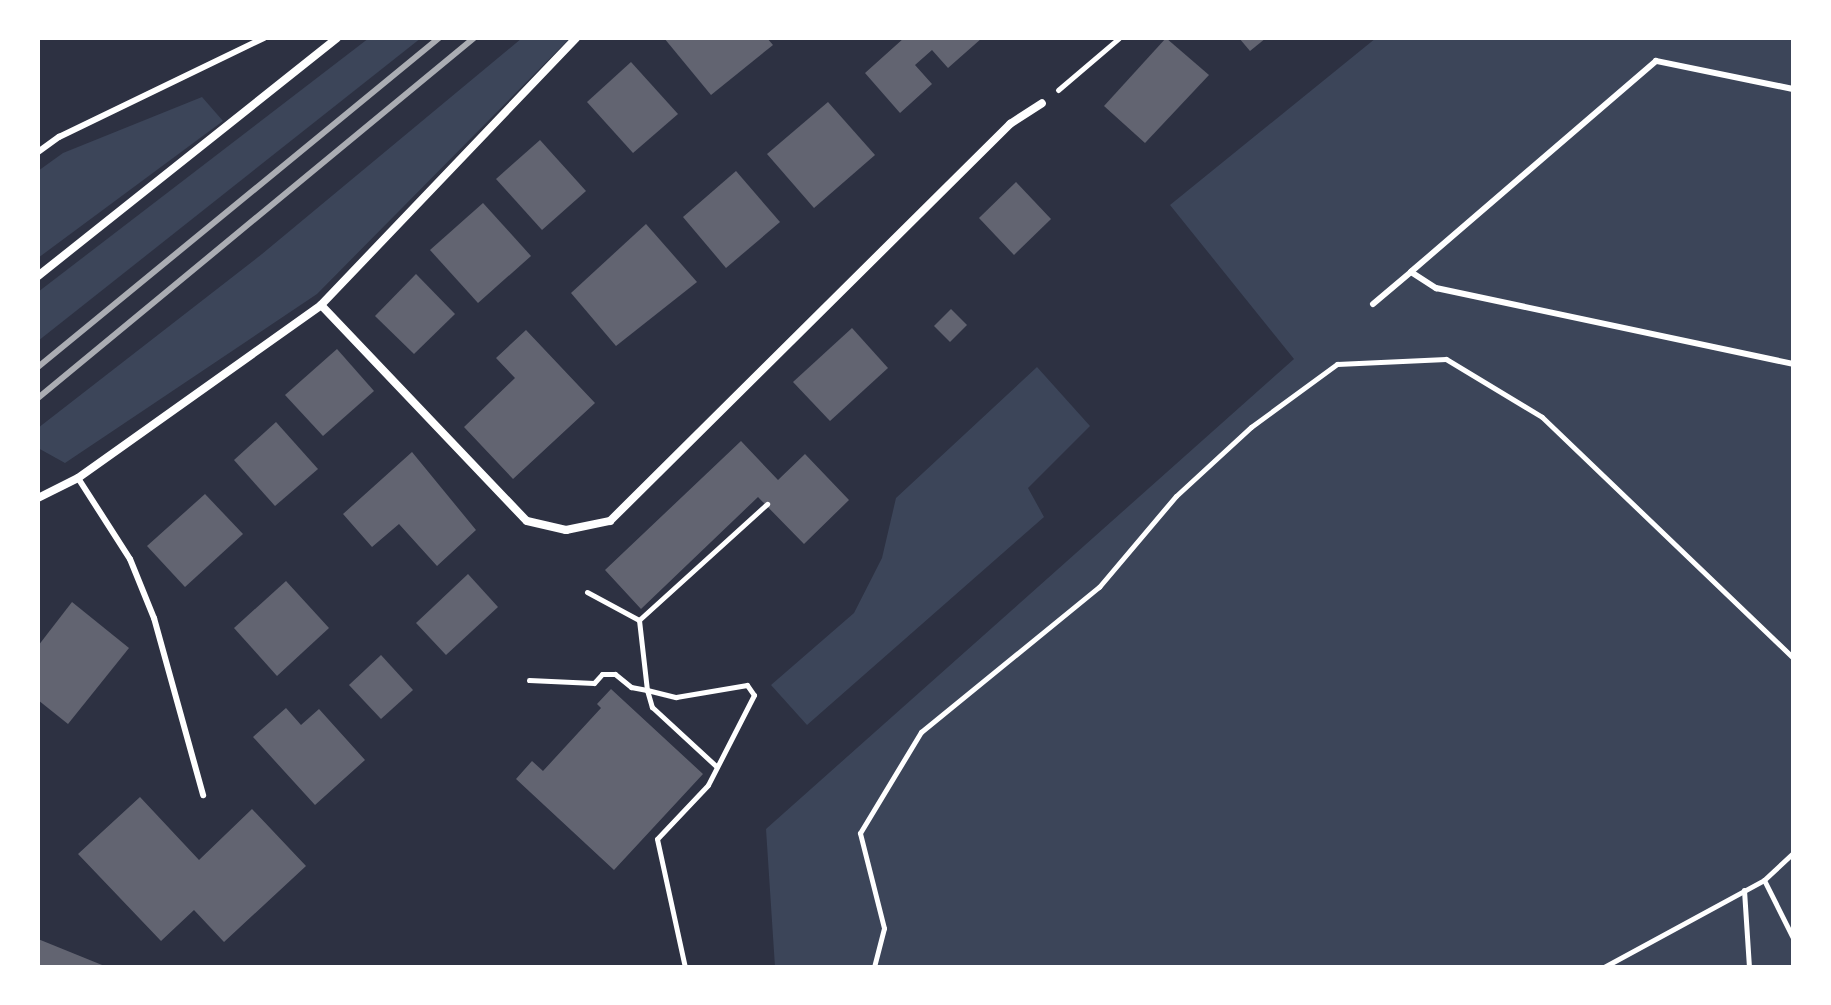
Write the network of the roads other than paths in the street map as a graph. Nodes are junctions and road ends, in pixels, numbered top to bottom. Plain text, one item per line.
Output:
1 (264, 38) edge
2 (337, 38) edge
3 (576, 38) edge
4 (1793, 89) edge
5 (1042, 103) road end
6 (38, 152) edge
7 (1411, 272) junction
8 (38, 276) edge
9 (1373, 304) dead end
10 (321, 305) junction
11 (1793, 364) edge
12 (78, 478) junction
13 (38, 498) edge
14 (203, 795) dead end

1 - 6 lane
2 - 8 street
3 - 10 street
4 - 7 lane
5 - 10 street
7 - 9 lane
7 - 11 lane
10 - 12 street
12 - 13 street
12 - 14 lane

